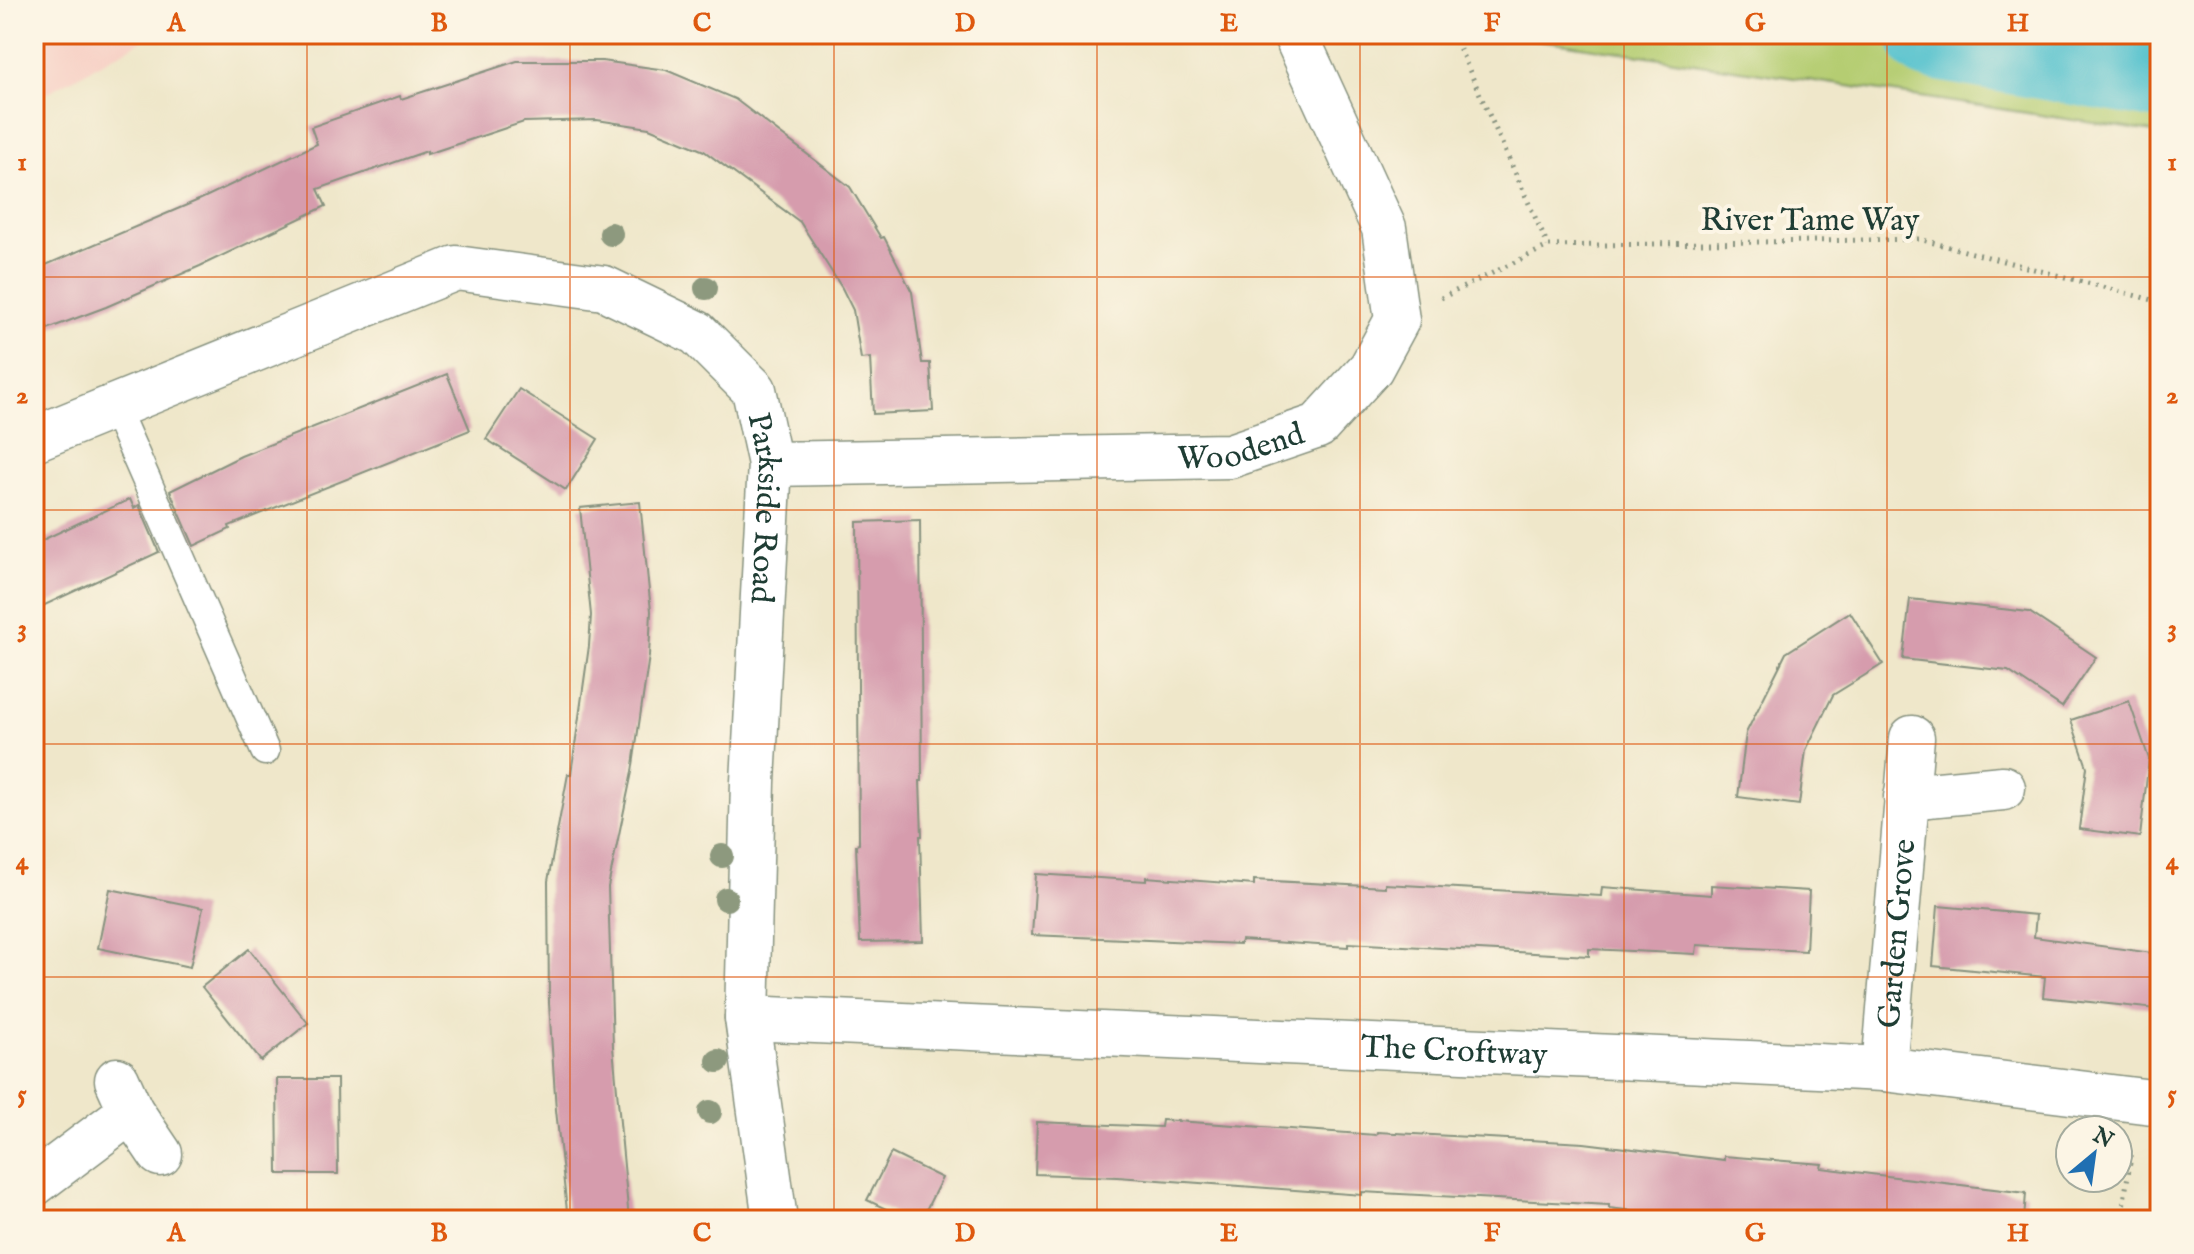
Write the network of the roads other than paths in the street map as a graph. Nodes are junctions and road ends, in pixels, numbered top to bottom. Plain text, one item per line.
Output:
1 (1295, 34) edge
2 (114, 406) junction
3 (34, 439) edge
4 (770, 464) junction
5 (1912, 738) dead end
6 (265, 751) dead end
7 (2003, 788) dead end
8 (1906, 797) junction
9 (747, 1018) junction
10 (1884, 1069) junction
11 (2151, 1102) edge
12 (160, 1154) dead end
13 (34, 1184) edge
14 (775, 1220) edge

1 - 4 street, Woodend
2 - 3 street, Parkside Road
2 - 4 street, Parkside Road
2 - 6 lane
4 - 9 street, Parkside Road
5 - 8 street, Garden Grove
7 - 8 street, Garden Grove
8 - 10 street, Garden Grove
9 - 10 street, The Croftway
9 - 14 street, Parkside Road
10 - 11 street, The Croftway
12 - 13 street

